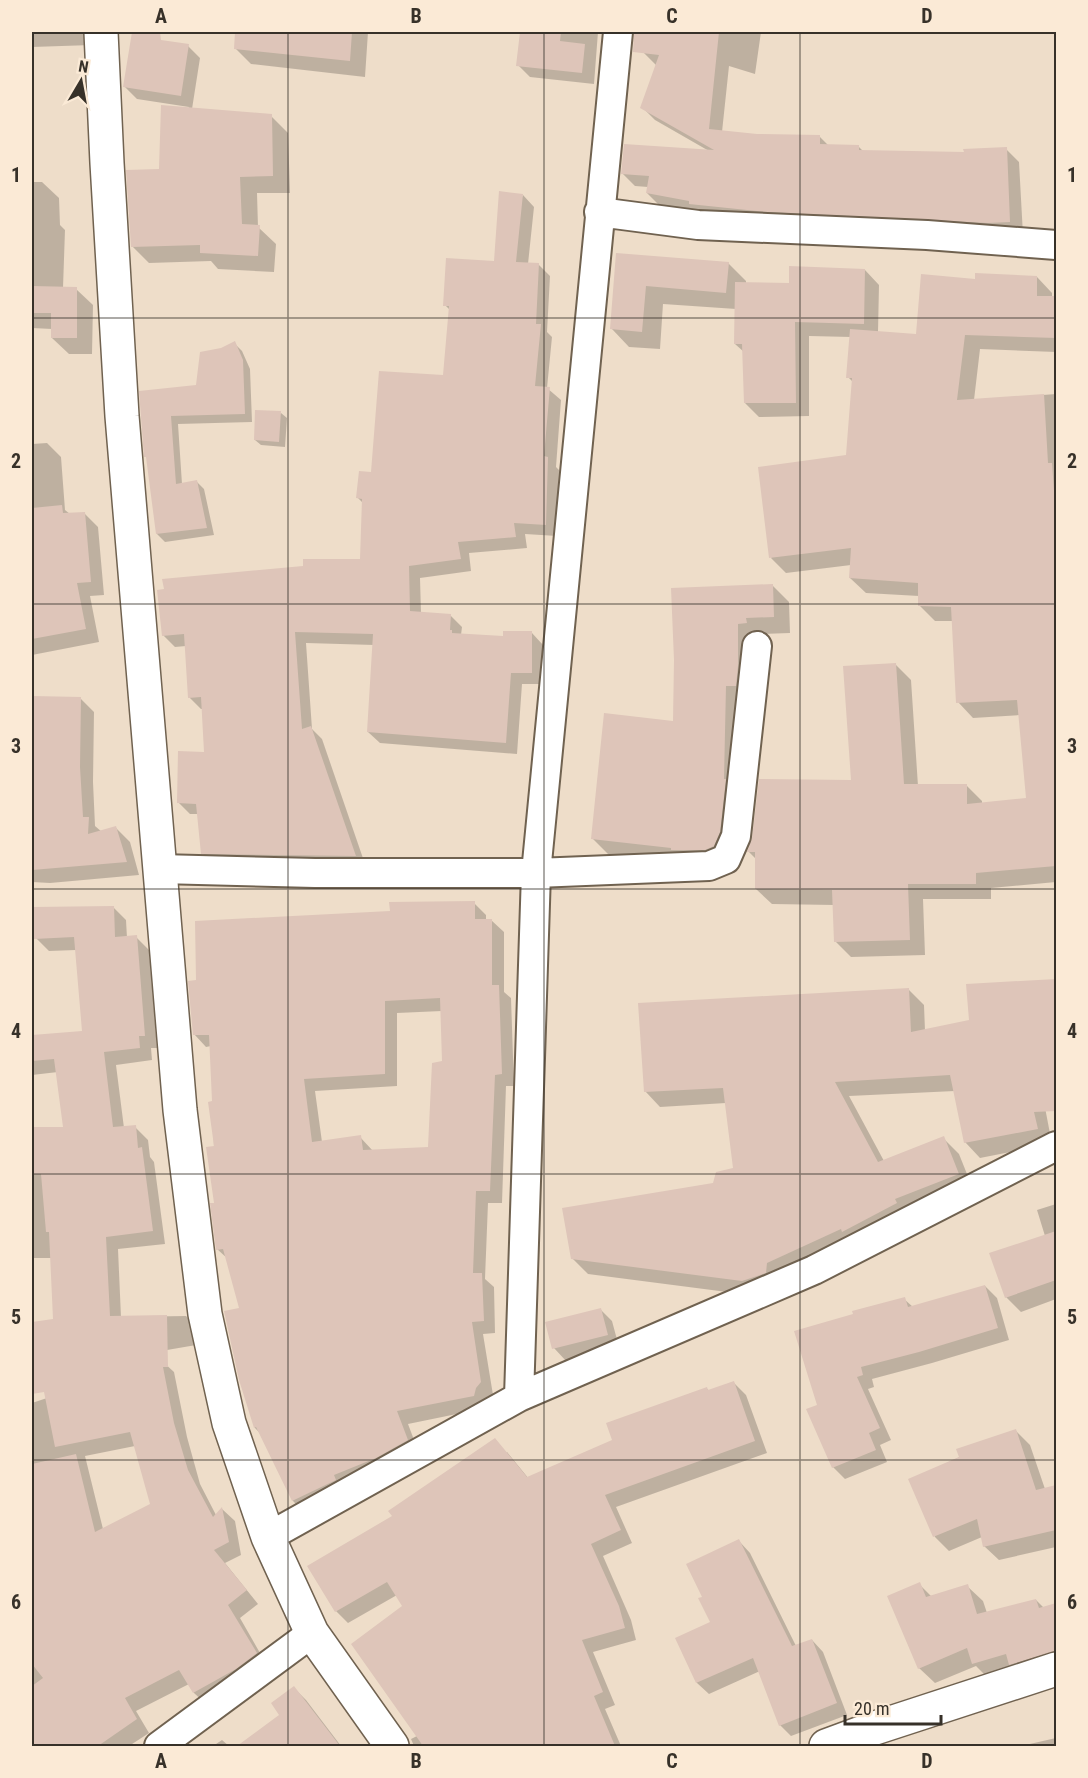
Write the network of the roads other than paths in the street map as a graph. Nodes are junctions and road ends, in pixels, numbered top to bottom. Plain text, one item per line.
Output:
1 (101, 32) edge
2 (618, 32) edge
3 (599, 212) junction
4 (1056, 245) edge
5 (757, 646) dead end
6 (160, 869) junction
7 (536, 873) junction
8 (1056, 1146) edge
9 (519, 1397) junction
10 (268, 1537) junction
11 (312, 1633) junction
12 (1056, 1669) edge
13 (159, 1746) edge
14 (392, 1746) edge
15 (826, 1746) edge

1 - 6 street
2 - 3 street
3 - 4 street
3 - 7 street
5 - 7 street
6 - 7 street
6 - 10 street
7 - 9 street
8 - 9 street
9 - 10 street
10 - 11 street
11 - 13 street
11 - 14 street
12 - 15 street

